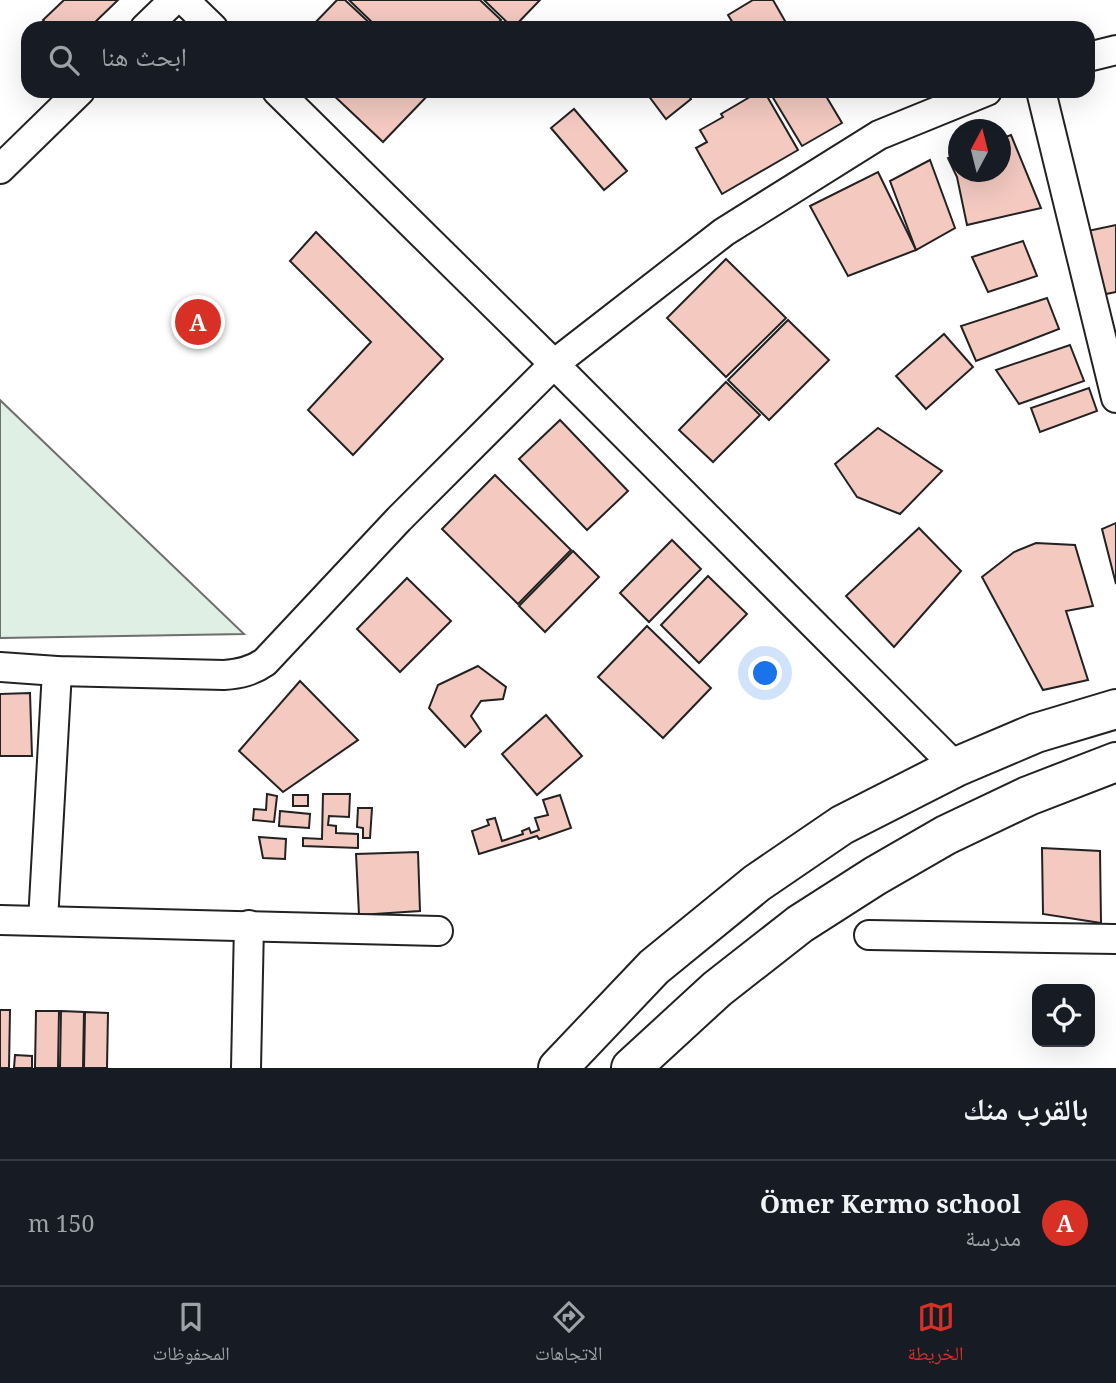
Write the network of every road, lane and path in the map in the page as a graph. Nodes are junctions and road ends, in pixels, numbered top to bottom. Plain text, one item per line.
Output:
1 (174, 0) edge
2 (184, 0) edge
3 (152, 21) edge
4 (206, 21) edge
5 (1116, 50) edge
6 (1095, 55) edge
7 (73, 98) edge
8 (284, 98) edge
9 (970, 98) edge
10 (1043, 98) edge
11 (0, 169) edge
12 (554, 364) junction
13 (1116, 398) edge
14 (0, 667) edge
15 (57, 671) junction
16 (1116, 709) edge
17 (1116, 762) edge
18 (956, 767) junction
19 (0, 920) edge
20 (43, 921) junction
21 (249, 925) junction
22 (438, 931) dead end
23 (869, 935) dead end
24 (1116, 939) edge
25 (246, 1068) edge
26 (558, 1068) edge
27 (631, 1068) edge

1 - 3 street
2 - 4 street
5 - 6 street
7 - 11 street
8 - 12 street
9 - 12 street
10 - 13 street
12 - 15 street
12 - 18 street
14 - 15 street
15 - 20 street
16 - 18 street
17 - 27 street
18 - 26 street
19 - 20 street
20 - 21 street
21 - 22 street
21 - 25 street
23 - 24 street

